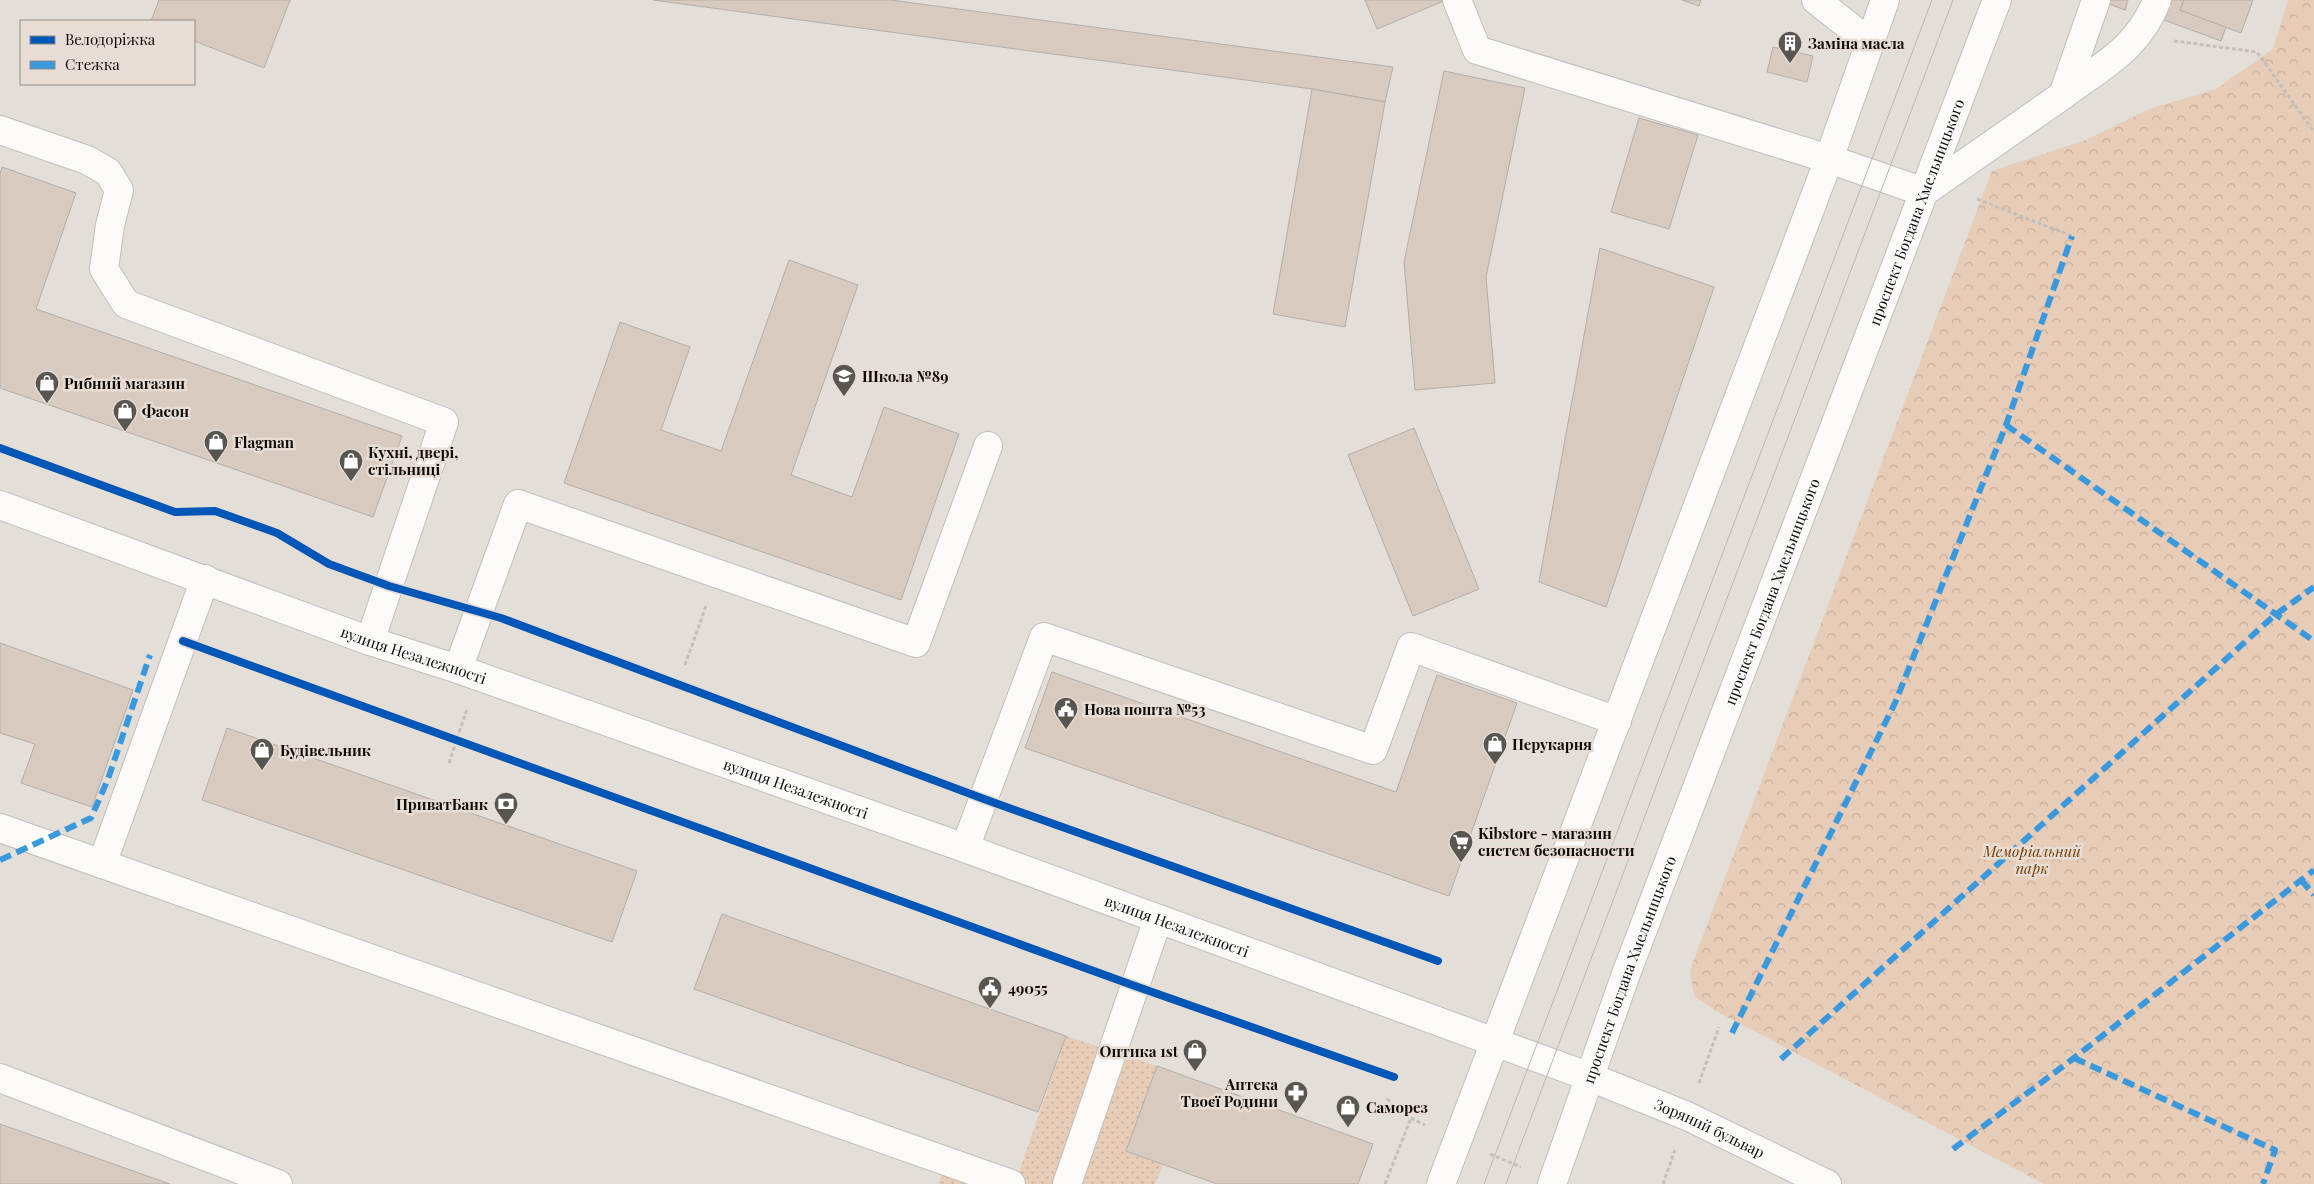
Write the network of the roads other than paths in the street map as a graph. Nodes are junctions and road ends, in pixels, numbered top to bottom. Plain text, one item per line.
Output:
1 (1457, 0) edge
2 (1816, 0) edge
3 (1885, 0) edge
4 (1997, 0) edge
5 (2096, 0) edge
6 (2157, 0) edge
7 (1870, 44) junction
8 (2063, 95) junction
9 (0, 130) edge
10 (1829, 159) junction
11 (1924, 192) junction
12 (988, 446) dead end
13 (0, 505) edge
14 (205, 579) junction
15 (370, 641) junction
16 (458, 669) junction
17 (1616, 722) junction
18 (0, 828) edge
19 (965, 848) junction
20 (102, 864) junction
21 (1158, 919) junction
22 (1494, 1042) junction
23 (1590, 1077) junction
24 (0, 1078) edge
25 (278, 1184) edge
26 (1012, 1184) edge
27 (1067, 1184) edge
28 (1441, 1184) edge
29 (1552, 1184) edge
30 (1827, 1184) edge

1 - 10 main road
2 - 7 main road
3 - 7 main road
4 - 11 main road, проспект Богдана Хмельницького
5 - 8 main road
6 - 8 main road
7 - 10 main road
8 - 11 main road
9 - 15 main road
10 - 11 main road
10 - 17 main road
11 - 23 main road, проспект Богдана Хмельницького
12 - 16 main road
13 - 14 main road, вулиця Незалежності
14 - 15 main road, вулиця Незалежності
14 - 20 main road
15 - 16 main road, вулиця Незалежності
16 - 19 main road, вулиця Незалежності
17 - 19 main road
17 - 22 main road
18 - 20 main road
19 - 21 main road, вулиця Незалежності
20 - 26 main road
21 - 22 main road, вулиця Незалежності
21 - 27 main road
22 - 23 main road, вулиця Незалежності
22 - 28 main road
23 - 29 main road, проспект Богдана Хмельницького
23 - 30 main road, Зоряний бульвар
24 - 25 main road

